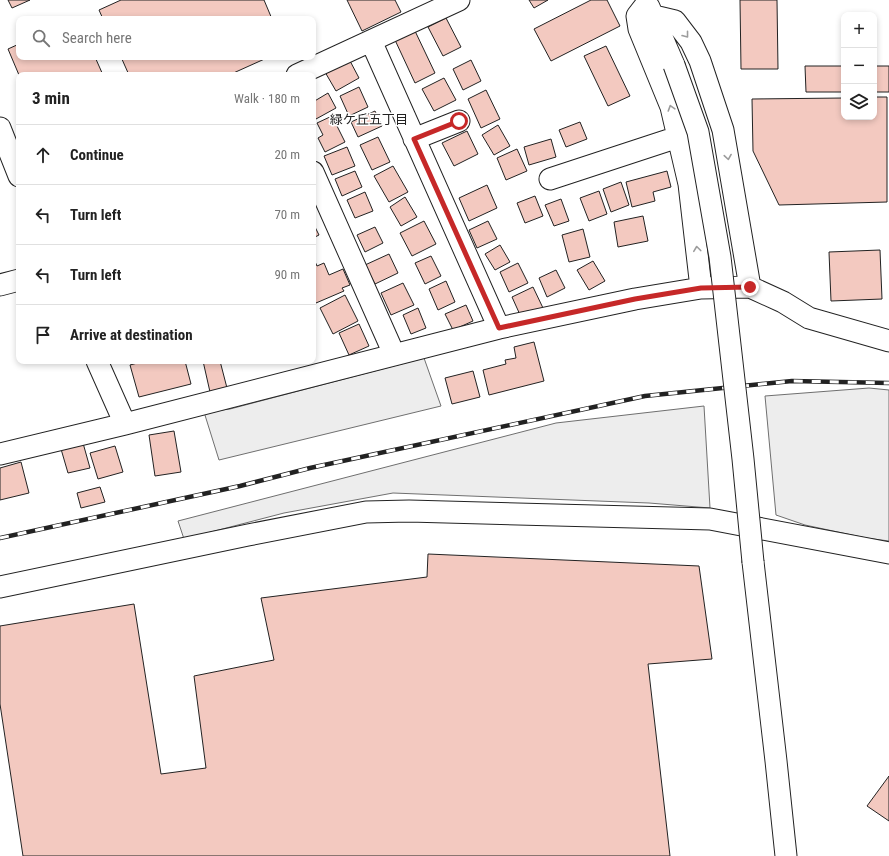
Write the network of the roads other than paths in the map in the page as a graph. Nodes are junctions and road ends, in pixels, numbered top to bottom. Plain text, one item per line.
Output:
1 (459, 0) edge
2 (649, 6) edge
3 (371, 41) junction
4 (304, 72) edge
5 (459, 121) dead end
6 (0, 128) edge
7 (678, 137) junction
8 (414, 139) junction
9 (16, 168) edge
10 (316, 179) edge
11 (550, 179) dead end
12 (16, 281) edge
13 (0, 285) edge
14 (750, 287) junction
15 (701, 288) junction
16 (499, 328) junction
17 (889, 341) edge
18 (394, 354) junction
19 (98, 364) edge
20 (125, 424) junction
21 (0, 454) edge
22 (889, 553) edge
23 (0, 587) edge
24 (786, 856) edge

1 - 3 street
7 -> 2 street
2 -> 14 street
2 - 24 street, bridge
3 - 4 street
3 - 8 street
5 - 8 street
6 - 9 street
7 - 11 street
15 -> 7 street
8 - 16 street
10 - 18 street
12 - 13 street
14 - 15 street
14 - 17 street
15 - 16 street
16 - 18 street
18 - 20 street
19 - 20 street
20 - 21 street
22 - 23 street

